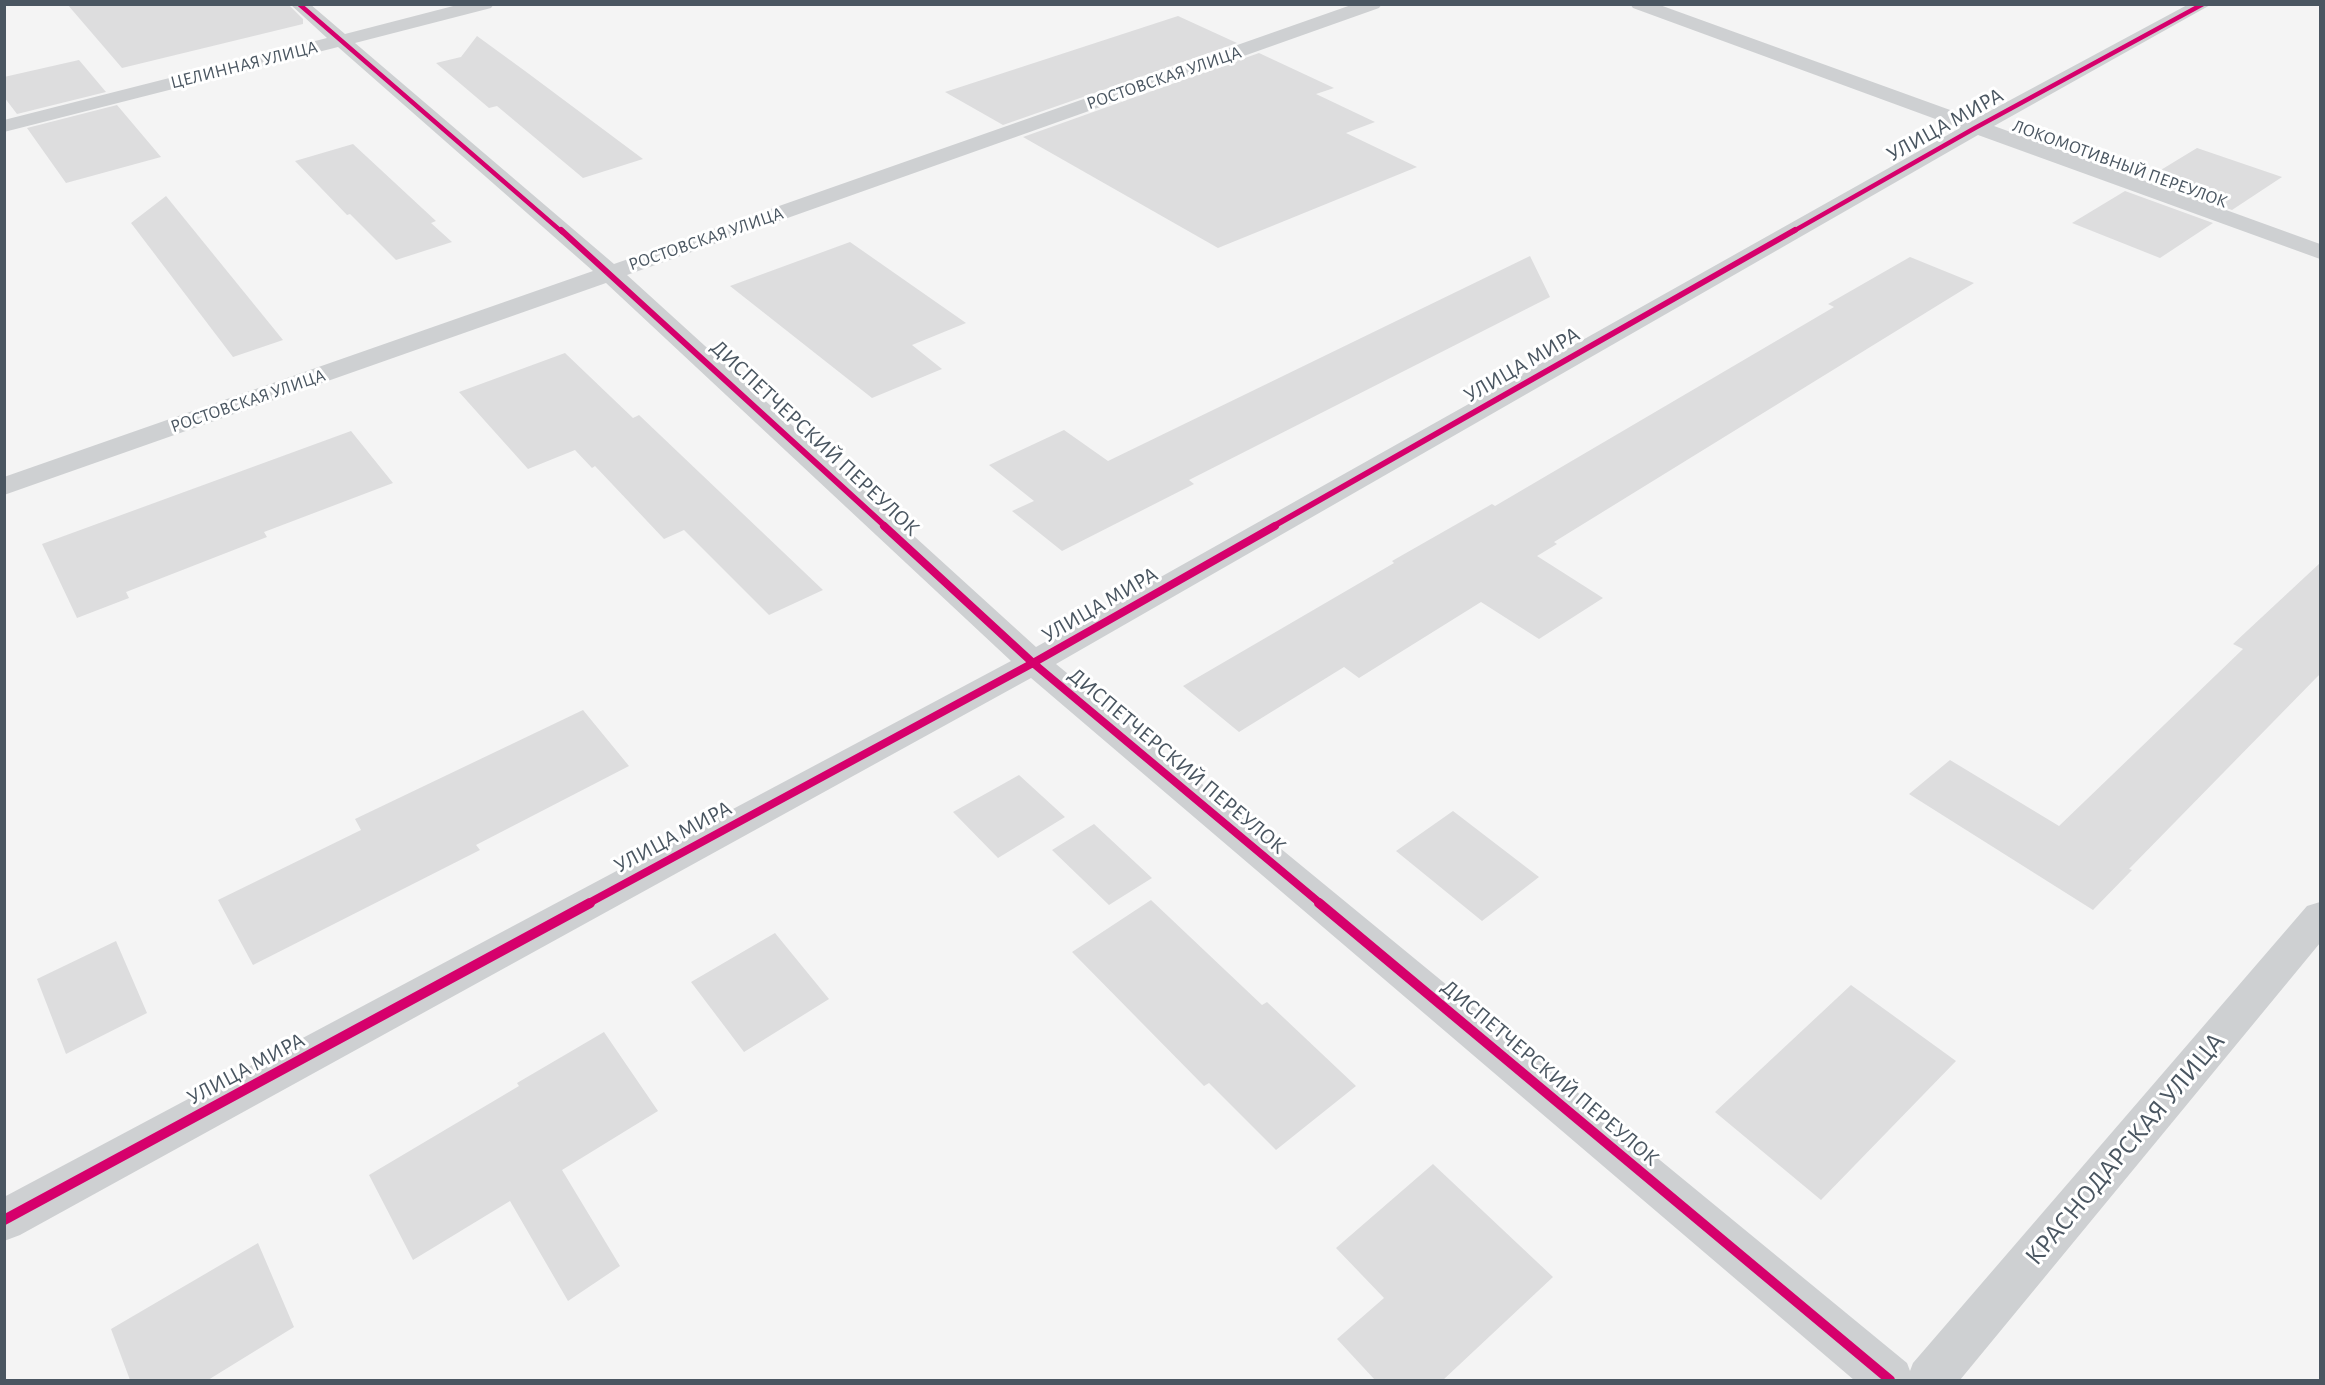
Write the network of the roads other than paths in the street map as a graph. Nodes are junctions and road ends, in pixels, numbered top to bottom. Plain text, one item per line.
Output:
1 (299, 4) edge
2 (484, 4) edge
3 (1373, 4) edge
4 (1639, 4) edge
5 (2203, 4) edge
6 (341, 40) junction
7 (4, 126) edge
8 (1975, 128) junction
9 (2320, 252) edge
10 (610, 273) junction
11 (4, 487) edge
12 (1033, 663) junction
13 (2320, 917) edge
14 (4, 1220) edge
15 (1890, 1380) edge
16 (1930, 1380) edge

1 - 6 street, ДИСПЕТЧЕРСКИЙ ПЕРЕУЛОК
2 - 6 street, ЦЕЛИННАЯ УЛИЦА
3 - 10 street, РОСТОВСКАЯ УЛИЦА
4 - 8 street, ЛОКОМОТИВНЫЙ ПЕРЕУЛОК
5 - 8 street, УЛИЦА МИРА
6 - 7 street, ЦЕЛИННАЯ УЛИЦА
6 - 10 street, ДИСПЕТЧЕРСКИЙ ПЕРЕУЛОК
8 - 9 street, ЛОКОМОТИВНЫЙ ПЕРЕУЛОК
8 - 12 street, УЛИЦА МИРА
10 - 11 street, РОСТОВСКАЯ УЛИЦА
10 - 12 street, ДИСПЕТЧЕРСКИЙ ПЕРЕУЛОК
12 - 14 street, УЛИЦА МИРА
12 - 15 street, ДИСПЕТЧЕРСКИЙ ПЕРЕУЛОК
13 - 16 street, КРАСНОДАРСКАЯ УЛИЦА

